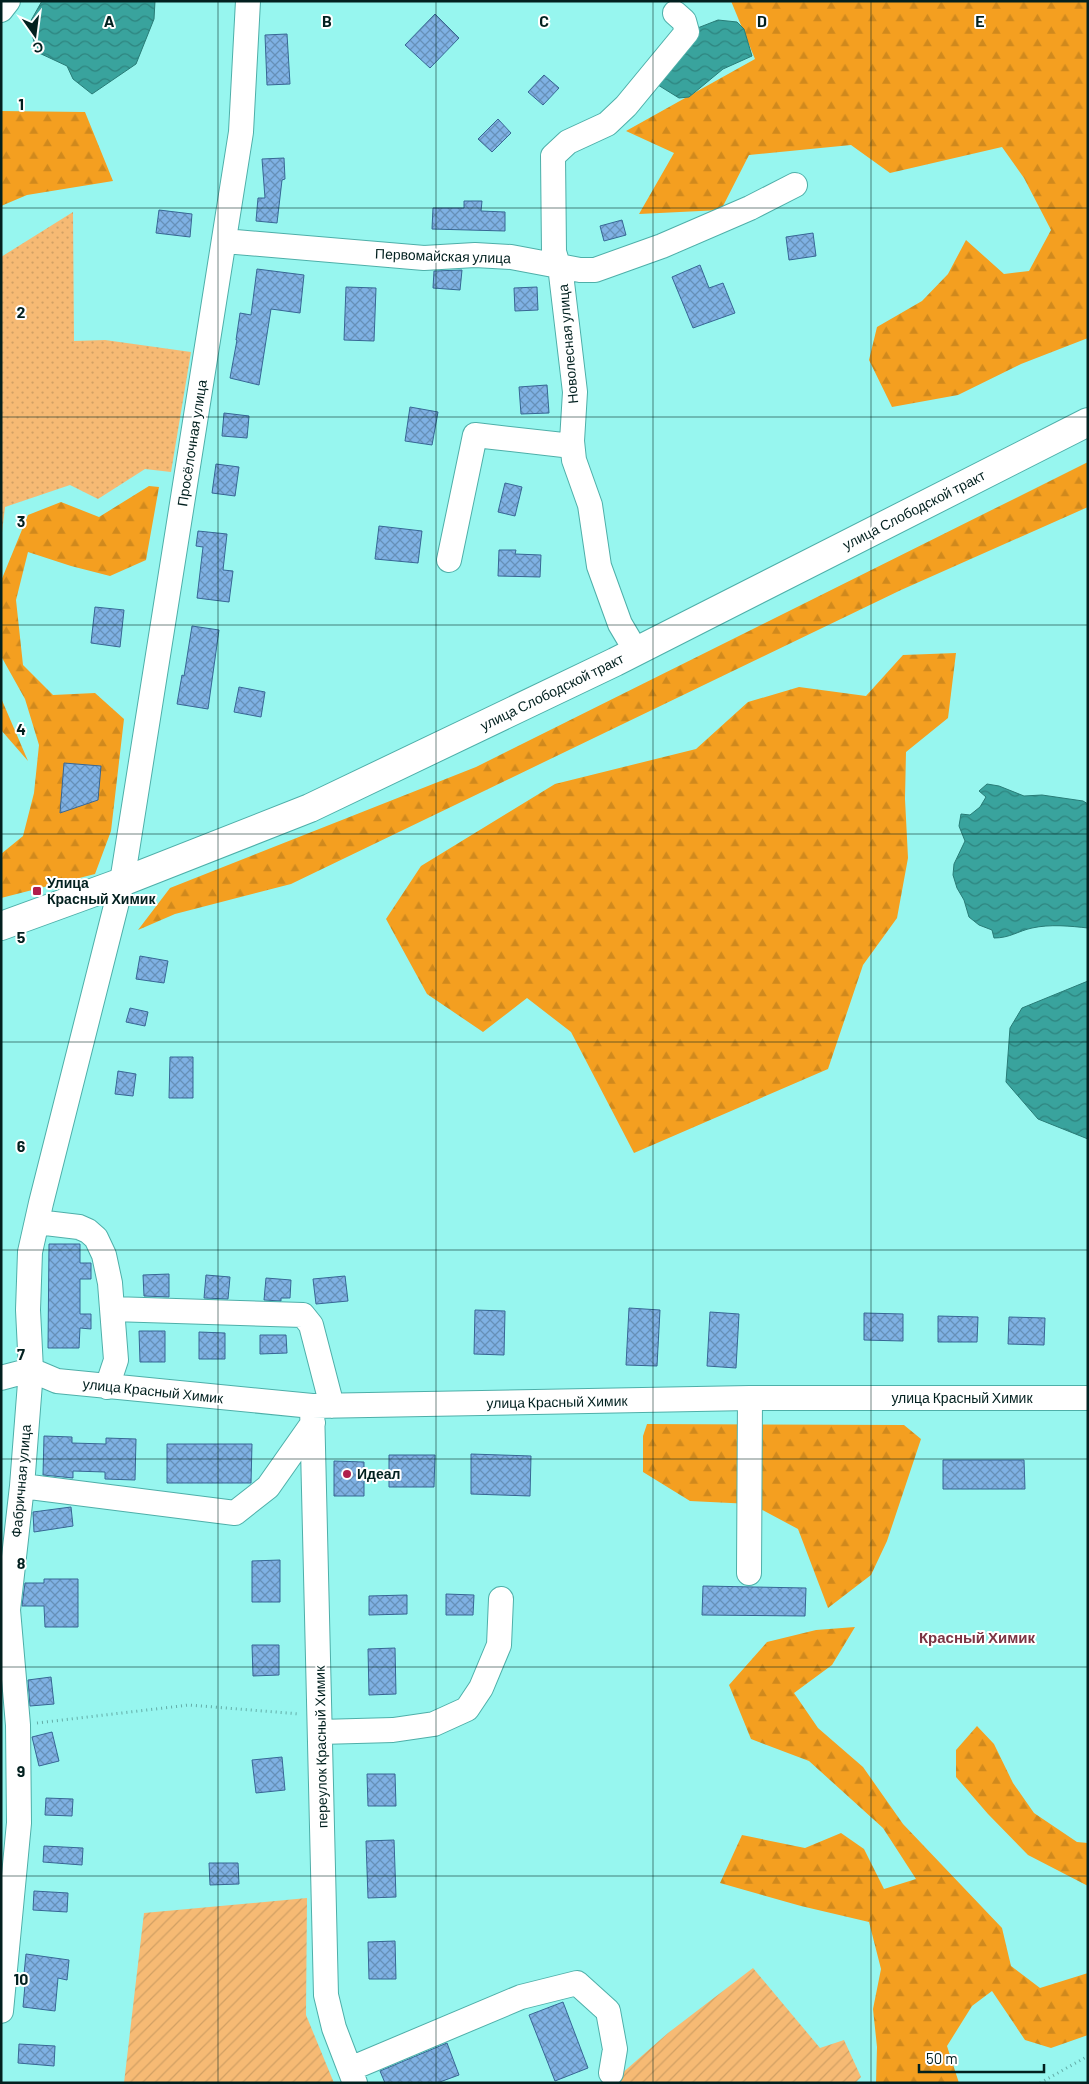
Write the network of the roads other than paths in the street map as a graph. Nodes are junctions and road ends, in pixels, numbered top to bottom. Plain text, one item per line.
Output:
1 (8, 1) edge
2 (248, 1) edge
3 (1, 10) edge
4 (675, 13) dead end
5 (795, 185) dead end
6 (224, 241) junction
7 (557, 266) junction
8 (1088, 422) edge
9 (572, 446) junction
10 (449, 560) dead end
11 (636, 651) junction
12 (122, 882) junction
13 (1, 926) edge
14 (37, 1222) junction
15 (112, 1309) junction
16 (30, 1370) junction
17 (1, 1378) edge
18 (107, 1387) junction
19 (750, 1398) junction
20 (1088, 1398) edge
21 (319, 1412) junction
22 (22, 1486) junction
23 (749, 1573) dead end
24 (501, 1599) dead end
25 (320, 1724) junction
26 (8, 1876) edge
27 (1, 2011) edge
28 (611, 2072) dead end
29 (352, 2076) edge

1 - 3 street
2 - 6 street, Просёлочная улица
4 - 7 street, Новолесная улица
5 - 7 street, Первомайская улица
6 - 7 street, Первомайская улица
6 - 12 street, Просёлочная улица
7 - 9 street, Новолесная улица
8 - 11 main road, улица Слободской тракт
9 - 10 street
9 - 11 street, Новолесная улица
11 - 12 main road, улица Слободской тракт
12 - 13 main road, улица Слободской тракт
12 - 14 street, Просёлочная улица
14 - 15 street
14 - 16 street, Фабричная улица
15 - 18 street
15 - 21 street, переулок Красный Химик
16 - 17 street
16 - 18 street, улица Красный Химик
16 - 22 street, Фабричная улица
18 - 21 street, улица Красный Химик
19 - 20 street, улица Красный Химик
19 - 21 street, улица Красный Химик
19 - 23 street
21 - 22 street
21 - 25 street, переулок Красный Химик
22 - 26 street, Фабричная улица
24 - 25 street
25 - 29 street, переулок Красный Химик
26 - 27 street, Фабричная улица
28 - 29 street

